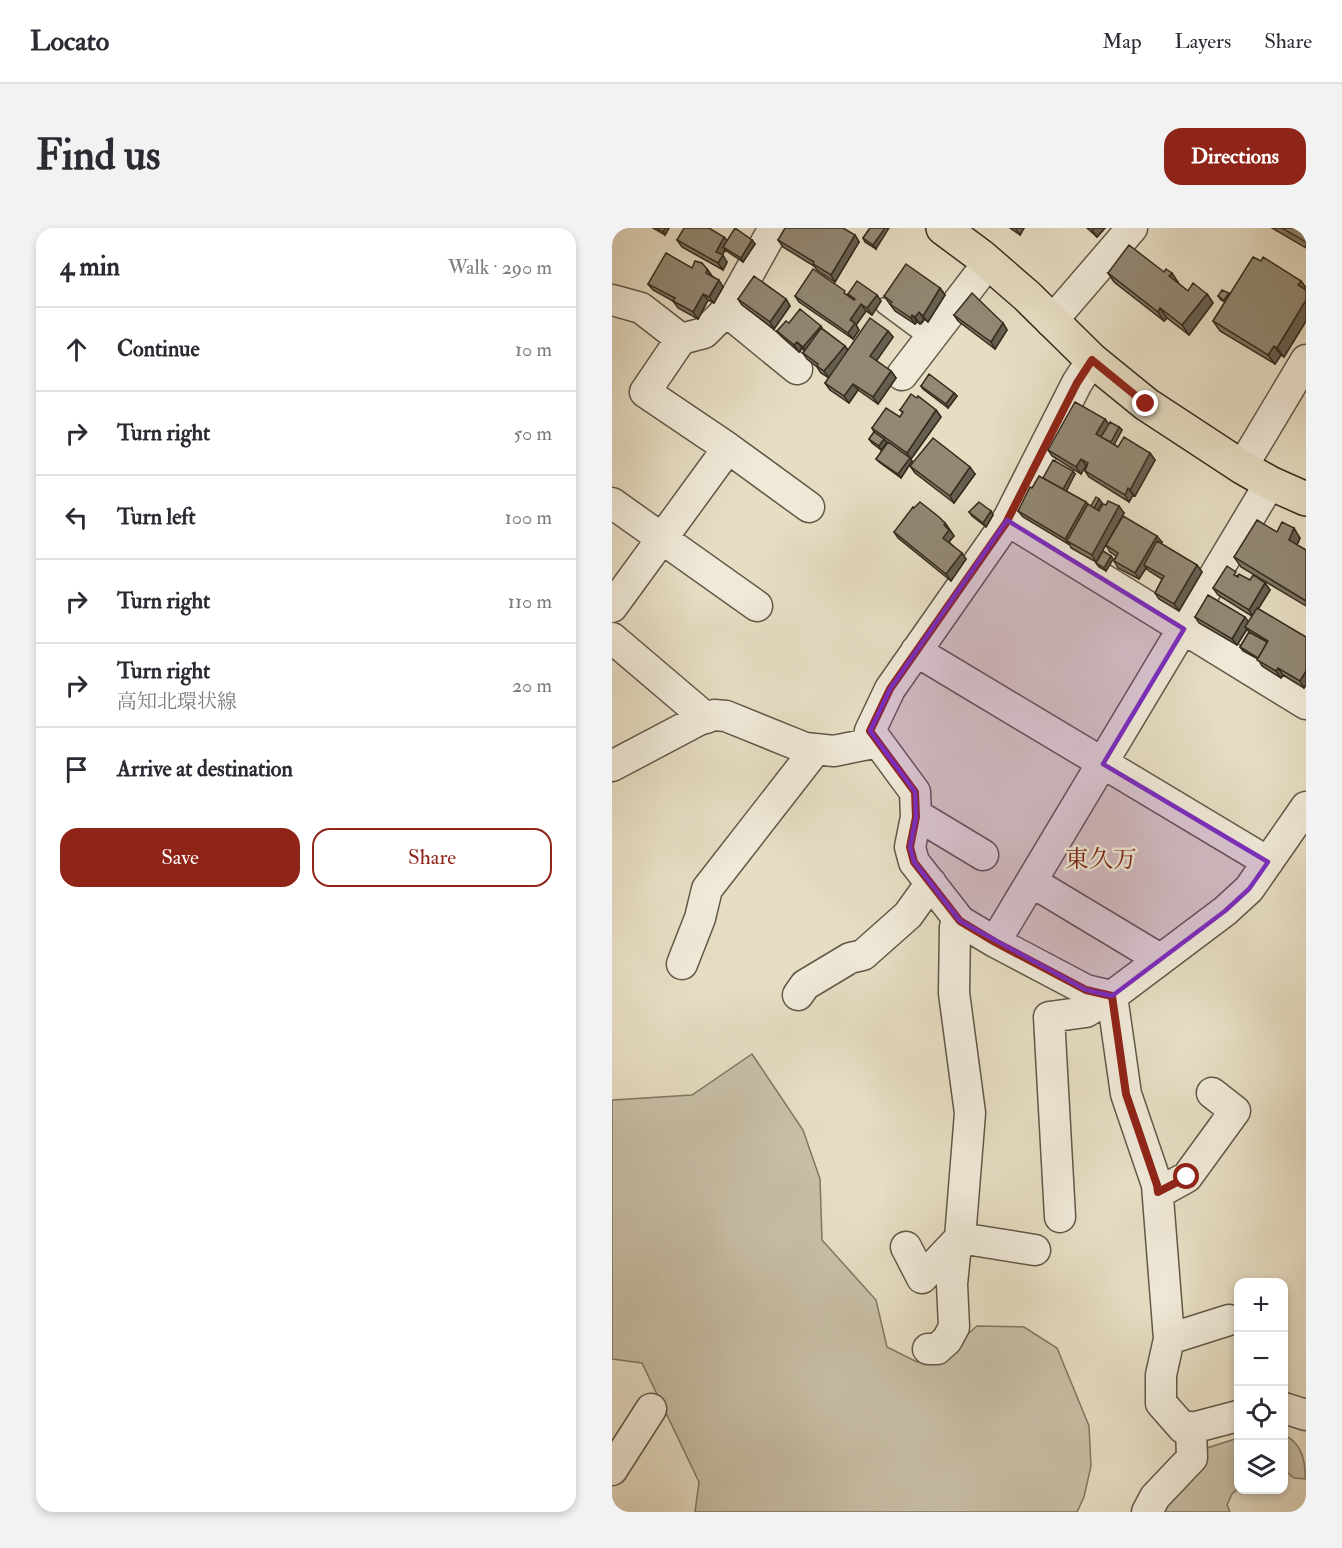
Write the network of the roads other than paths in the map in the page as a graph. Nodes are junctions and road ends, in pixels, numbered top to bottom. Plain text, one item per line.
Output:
1 (774, 228) edge
2 (943, 228) edge
3 (1132, 228) edge
4 (988, 263) junction
5 (612, 300) edge
6 (884, 306) edge
7 (726, 310) junction
8 (1052, 322) junction
9 (681, 339) junction
10 (930, 340) junction
11 (1092, 360) junction
12 (1306, 360) edge
13 (797, 369) dead end
14 (902, 375) dead end
15 (728, 448) junction
16 (1242, 467) junction
17 (1270, 483) junction
18 (1306, 499) edge
19 (612, 503) edge
20 (809, 507) dead end
21 (1007, 520) junction
22 (662, 538) junction
23 (757, 606) dead end
24 (612, 607) edge
25 (1184, 629) junction
26 (612, 638) edge
27 (916, 651) junction
28 (1306, 704) edge
29 (706, 718) junction
30 (878, 742) junction
31 (816, 750) junction
32 (1103, 764) junction
33 (612, 765) edge
34 (1306, 807) edge
35 (916, 817) junction
36 (983, 855) dead end
37 (1268, 862) junction
38 (1032, 882) junction
39 (931, 883) junction
40 (960, 921) junction
41 (995, 942) junction
42 (1160, 959) junction
43 (682, 964) dead end
44 (798, 995) dead end
45 (1112, 996) junction
46 (1212, 1093) dead end
47 (1158, 1192) junction
48 (1060, 1217) dead end
49 (960, 1238) junction
50 (906, 1247) dead end
51 (1035, 1250) dead end
52 (1229, 1320) dead end
53 (1169, 1339) junction
54 (928, 1350) dead end
55 (651, 1409) dead end
56 (1288, 1409) edge
57 (1306, 1415) edge
58 (1234, 1417) edge
59 (1191, 1427) junction
60 (612, 1470) edge
61 (1147, 1512) edge

1 - 7 street
2 - 4 main road
3 - 8 street
4 - 8 main road
4 - 10 street
5 - 9 street
6 - 10 lane
7 - 9 street
7 - 13 street
8 - 11 main road
9 - 15 street
10 - 14 street
11 - 16 main road
11 - 21 street
12 - 16 street
15 - 20 street
15 - 22 street
16 - 17 main road
17 - 18 main road
17 - 25 street
19 - 22 street
21 - 25 street
21 - 27 street
22 - 23 street
22 - 24 street
25 - 28 street
25 - 32 street
26 - 29 street
27 - 30 street
27 - 32 street
29 - 31 street
29 - 33 street
30 - 31 street
30 - 35 street
31 - 43 street
32 - 37 street
32 - 38 street
34 - 37 street
35 - 36 street
35 - 39 street
37 - 42 street
38 - 41 street
38 - 42 street
39 - 40 street
39 - 44 street
40 - 41 street
40 - 49 street
41 - 45 street
42 - 45 street
45 - 47 street
45 - 48 street
46 - 47 street
47 - 53 street
49 - 50 street
49 - 51 street
49 - 54 street
52 - 53 street
53 - 59 street
55 - 60 street
56 - 57 street
58 - 59 street
59 - 61 street

